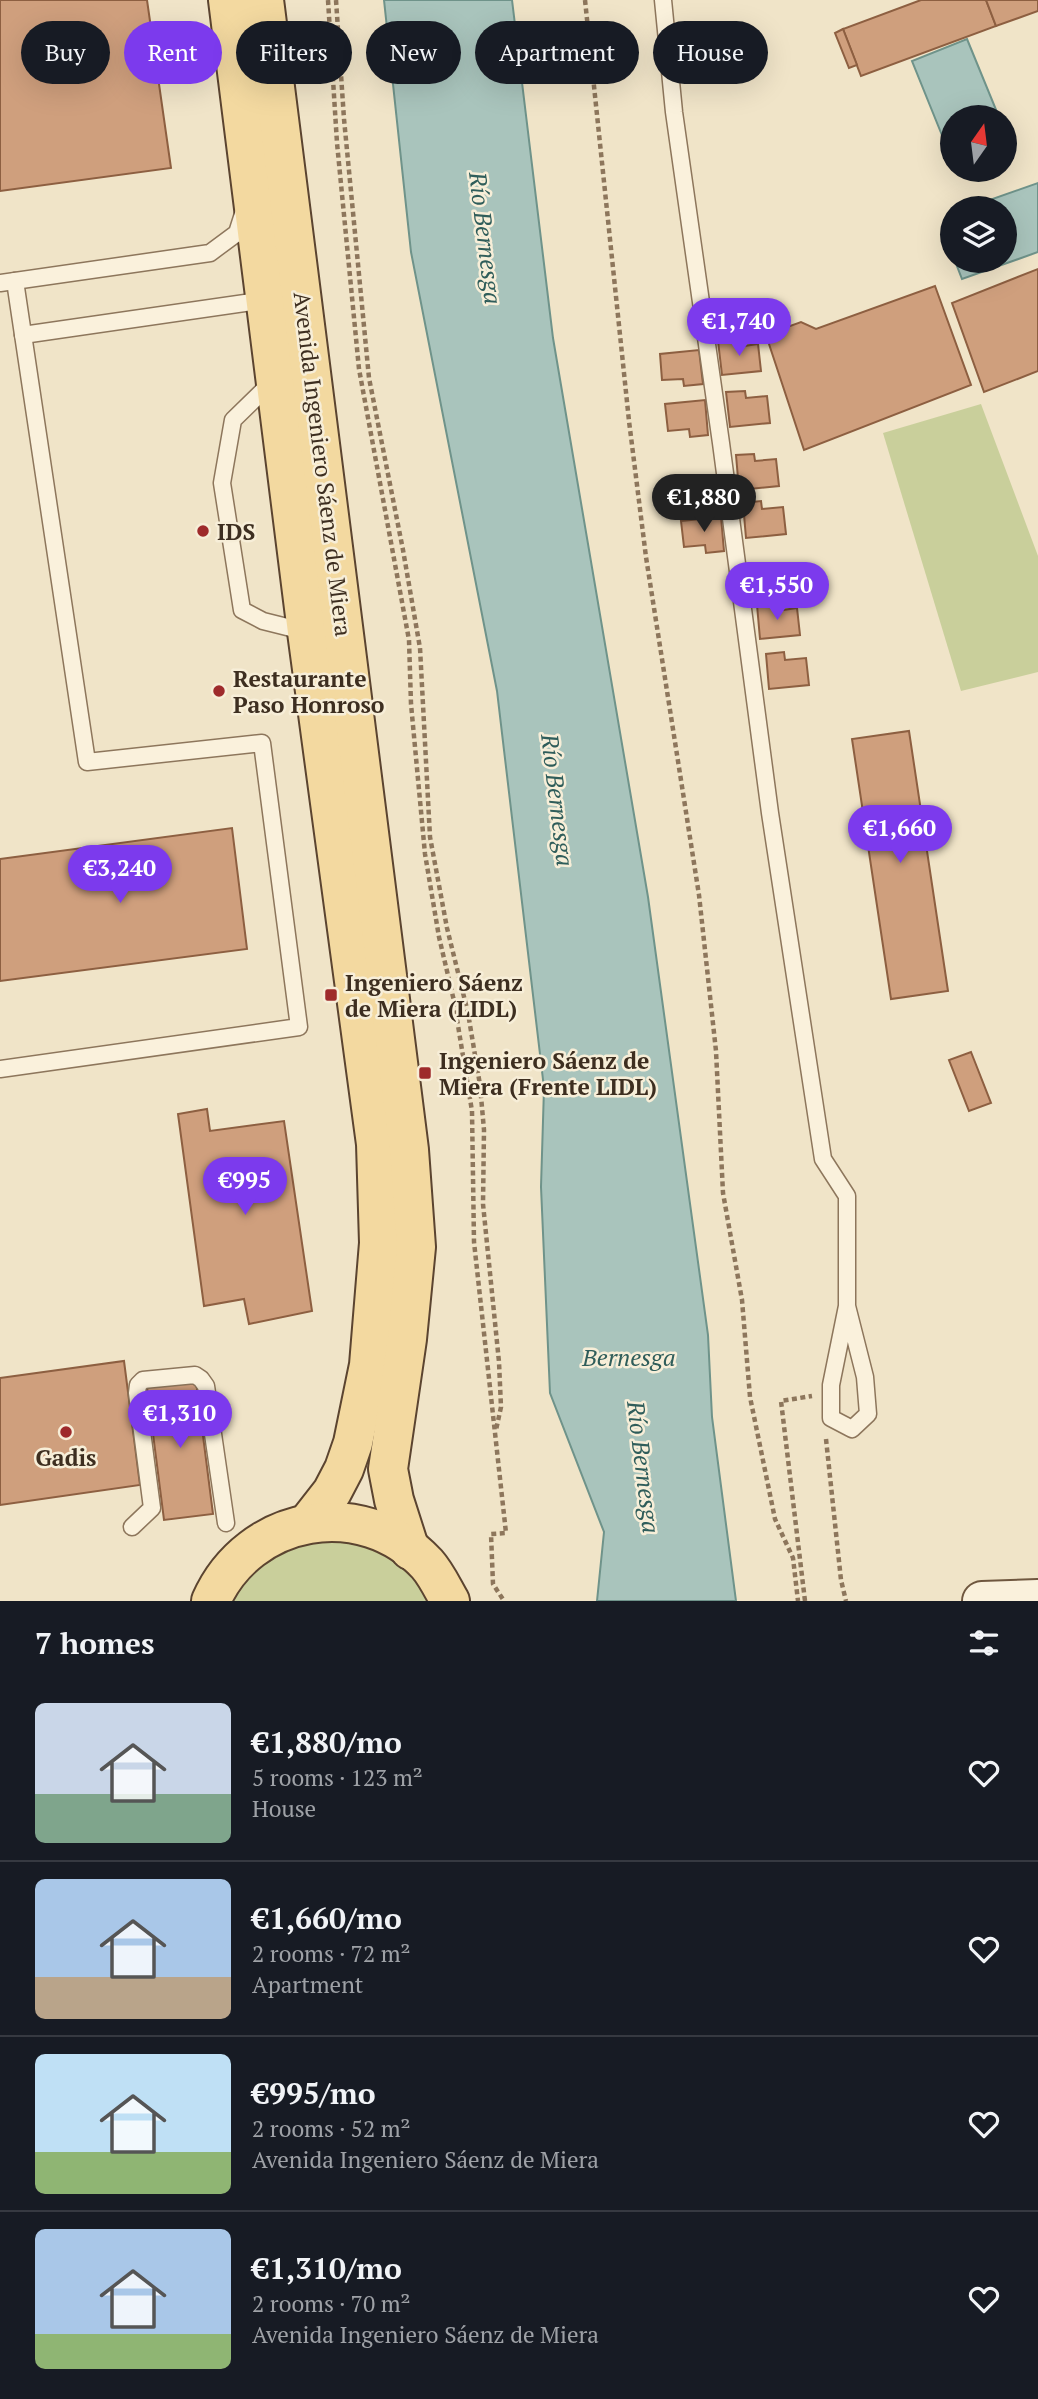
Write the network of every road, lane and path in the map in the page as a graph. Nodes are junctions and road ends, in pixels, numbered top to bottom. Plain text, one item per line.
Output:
1 (228, 0) edge
2 (264, 0) edge
3 (328, 0) edge
4 (336, 0) edge
5 (585, 0) edge
6 (663, 0) edge
7 (251, 192) junction
8 (7, 282) edge
9 (265, 300) junction
10 (23, 335) junction
11 (275, 379) junction
12 (307, 632) junction
13 (0, 1069) edge
14 (847, 1306) junction
15 (822, 1395) dead end
16 (495, 1434) junction
17 (826, 1434) dead end
18 (226, 1523) dead end
19 (307, 1524) junction
20 (132, 1527) dead end
21 (410, 1550) junction
22 (1038, 1599) edge
23 (211, 1601) edge
24 (450, 1601) edge
25 (503, 1601) edge
26 (798, 1601) edge
27 (805, 1601) edge
28 (846, 1601) edge
29 (982, 1601) edge

1 - 7 main road, Avenida Ingeniero Sáenz de Miera
2 - 21 main road, Avenida Ingeniero Sáenz de Miera
3 - 16 path
4 - 16 path
5 - 26 path
6 - 14 lane
7 - 8 lane
7 - 9 main road, Avenida Ingeniero Sáenz de Miera
8 - 10 lane
9 - 10 lane
9 - 11 main road, Avenida Ingeniero Sáenz de Miera
10 - 13 lane
11 - 12 main road, Avenida Ingeniero Sáenz de Miera
11 - 12 lane
12 - 19 main road, Avenida Ingeniero Sáenz de Miera
14 - 14 lane
15 - 27 path
16 - 25 path
17 - 28 path
18 - 20 lane
19 - 21 main road
19 - 23 main road
21 - 24 main road
22 - 29 main road

